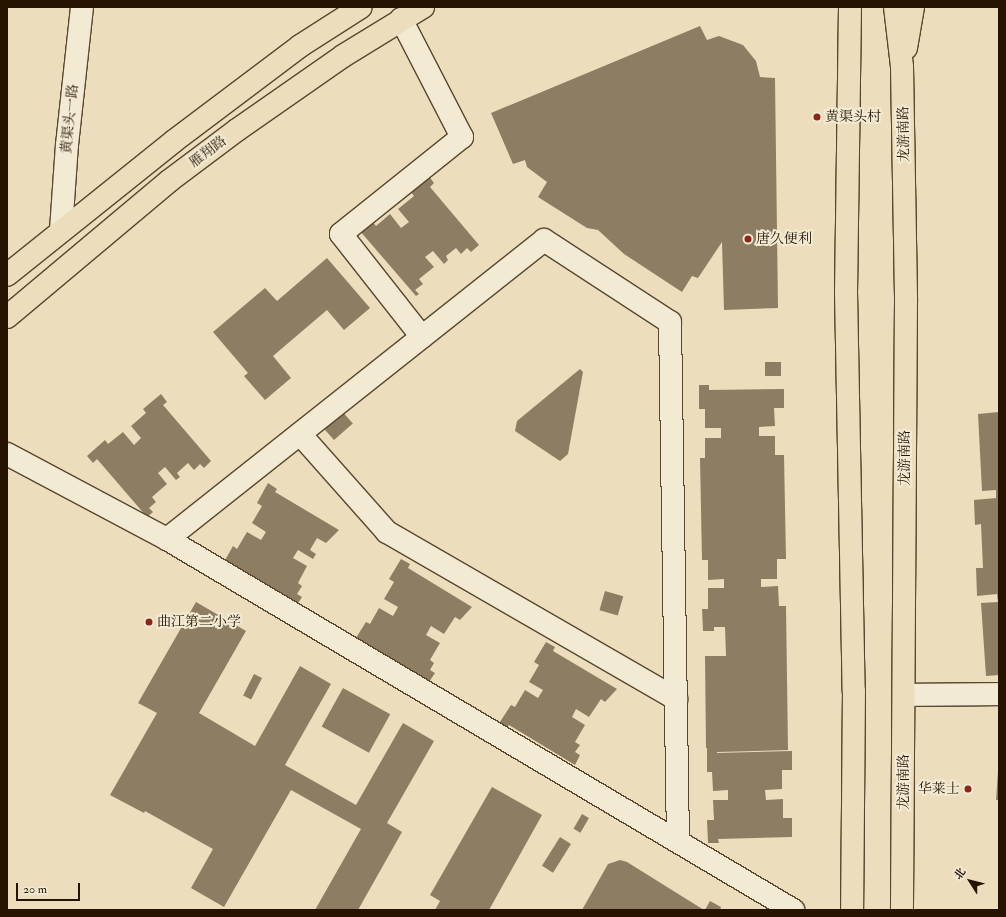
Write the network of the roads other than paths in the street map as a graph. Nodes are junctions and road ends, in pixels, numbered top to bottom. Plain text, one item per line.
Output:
1 (82, 7) edge
2 (361, 7) edge
3 (423, 7) edge
4 (850, 7) edge
5 (895, 7) edge
6 (913, 7) edge
7 (402, 19) junction
8 (902, 67) junction
9 (61, 230) junction
10 (7, 276) edge
11 (7, 317) edge
12 (422, 337) junction
13 (300, 434) junction
14 (7, 454) edge
15 (167, 539) junction
16 (999, 694) edge
17 (904, 695) junction
18 (676, 699) junction
19 (678, 841) junction
20 (793, 910) edge
21 (852, 910) edge
22 (902, 910) edge

1 - 9 street, 黄渠头一路
2 - 9 main road, 雁翔路
3 - 7 main road, 雁翔路
4 - 21 main road
5 - 8 main road, 龙游南路
6 - 8 main road
7 - 11 main road, 雁翔路
7 - 12 street
8 - 17 main road, 龙游南路
9 - 10 main road, 雁翔路
12 - 13 street
12 - 18 street
13 - 15 street
13 - 18 street
14 - 15 street
15 - 19 street
16 - 17 street
17 - 22 main road, 龙游南路
18 - 19 street
19 - 20 street

